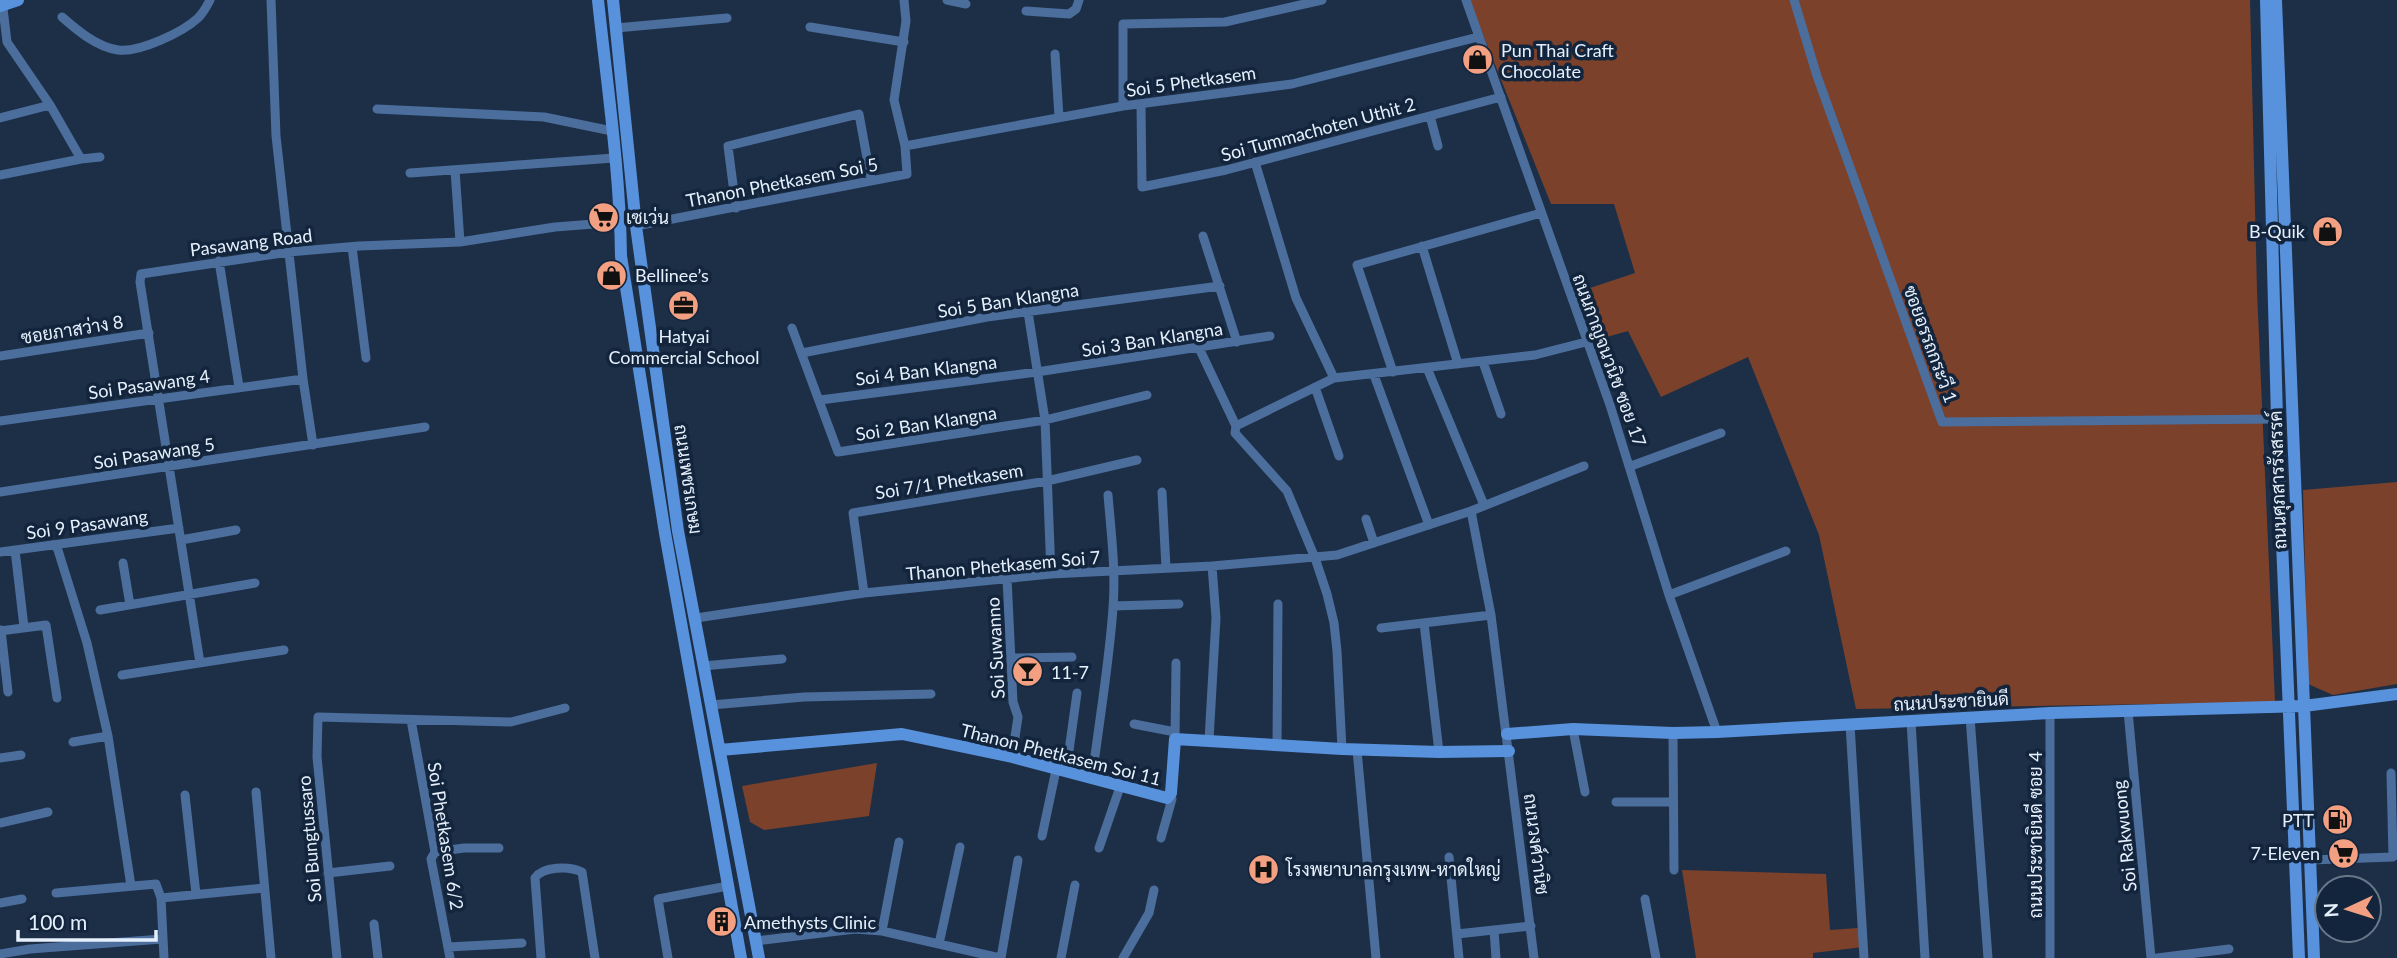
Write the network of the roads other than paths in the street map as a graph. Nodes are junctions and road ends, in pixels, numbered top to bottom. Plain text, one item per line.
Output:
1 (18, 0) edge
2 (210, 0) edge
3 (271, 0) edge
4 (598, 0) edge
5 (613, 0) edge
6 (904, 0) edge
7 (947, 0) edge
8 (1079, 0) edge
9 (1322, 0) edge
10 (1466, 0) edge
11 (1794, 0) edge
12 (2266, 0) edge
13 (2276, 0) edge
14 (2, 4) edge
15 (966, 4) dead end
16 (1026, 11) dead end
17 (62, 17) dead end
18 (727, 18) dead end
19 (810, 27) dead end
20 (616, 28) junction
21 (1478, 37) junction
22 (904, 42) junction
23 (1055, 54) dead end
24 (1501, 97) junction
25 (1141, 104) junction
26 (50, 105) junction
27 (1123, 106) junction
28 (377, 109) dead end
29 (1430, 116) junction
30 (1059, 117) junction
31 (0, 118) edge
32 (612, 131) junction
33 (905, 146) junction
34 (1438, 146) dead end
35 (100, 157) dead end
36 (614, 158) junction
37 (81, 159) junction
38 (1255, 162) junction
39 (455, 170) junction
40 (410, 173) dead end
41 (0, 175) edge
42 (871, 180) junction
43 (736, 208) junction
44 (1541, 213) junction
45 (621, 222) junction
46 (636, 226) junction
47 (1203, 236) dead end
48 (460, 242) junction
49 (1422, 246) junction
50 (352, 247) junction
51 (289, 252) junction
52 (219, 261) junction
53 (1220, 286) junction
54 (1028, 312) junction
55 (792, 328) dead end
56 (149, 334) junction
57 (1270, 336) dead end
58 (1237, 342) junction
59 (1586, 342) junction
60 (1199, 348) junction
61 (802, 353) junction
62 (0, 356) edge
63 (366, 358) dead end
64 (1483, 362) junction
65 (1458, 364) junction
66 (1427, 368) junction
67 (1037, 372) junction
68 (1393, 372) junction
69 (1374, 374) junction
70 (1334, 378) junction
71 (303, 379) junction
72 (239, 387) junction
73 (1315, 387) junction
74 (1147, 395) dead end
75 (159, 399) junction
76 (820, 400) junction
77 (1502, 414) dead end
78 (2277, 419) junction
79 (1045, 420) junction
80 (0, 421) edge
81 (1236, 426) junction
82 (425, 427) dead end
83 (1721, 433) dead end
84 (313, 445) junction
85 (1339, 456) dead end
86 (1137, 460) dead end
87 (169, 466) junction
88 (1584, 466) dead end
89 (1631, 466) junction
90 (1047, 481) junction
91 (0, 492) edge
92 (1162, 492) dead end
93 (1108, 495) dead end
94 (1484, 505) junction
95 (1471, 511) junction
96 (1366, 519) dead end
97 (1429, 525) junction
98 (179, 528) junction
99 (236, 530) dead end
100 (678, 531) junction
101 (665, 533) junction
102 (181, 540) junction
103 (1374, 543) junction
104 (52, 545) junction
105 (15, 550) junction
106 (1786, 551) dead end
107 (0, 552) edge
108 (1315, 558) junction
109 (123, 564) dead end
110 (1212, 566) junction
111 (1166, 568) junction
112 (1114, 571) junction
113 (1051, 574) junction
114 (1007, 578) junction
115 (255, 583) dead end
116 (864, 593) junction
117 (188, 595) junction
118 (1670, 595) junction
119 (1179, 604) dead end
120 (1278, 604) dead end
121 (130, 605) junction
122 (1113, 606) junction
123 (100, 610) dead end
124 (1491, 615) junction
125 (695, 618) junction
126 (1424, 623) junction
127 (24, 627) junction
128 (1381, 628) dead end
129 (0, 631) edge
130 (284, 650) dead end
131 (1072, 657) dead end
132 (1012, 658) junction
133 (782, 659) dead end
134 (200, 663) junction
135 (1176, 663) dead end
136 (704, 666) junction
137 (122, 675) dead end
138 (8, 692) dead end
139 (1077, 693) dead end
140 (931, 694) dead end
141 (2397, 694) edge
142 (57, 698) dead end
143 (711, 705) junction
144 (2290, 706) junction
145 (2304, 706) junction
146 (565, 708) dead end
147 (2128, 711) junction
148 (2050, 713) junction
149 (1970, 718) junction
150 (411, 720) junction
151 (1911, 721) junction
152 (1134, 724) dead end
153 (1850, 724) junction
154 (1573, 729) junction
155 (1717, 732) junction
156 (1673, 733) junction
157 (1507, 734) junction
158 (108, 736) junction
159 (1175, 736) junction
160 (1209, 740) junction
161 (73, 742) dead end
162 (1277, 746) junction
163 (720, 750) junction
164 (1342, 750) junction
165 (1357, 750) junction
166 (1509, 751) junction
167 (1439, 752) junction
168 (21, 755) dead end
169 (1012, 757) junction
170 (0, 758) edge
171 (1061, 771) junction
172 (2391, 773) dead end
173 (1092, 779) junction
174 (1120, 787) junction
175 (256, 792) dead end
176 (1585, 792) dead end
177 (186, 795) dead end
178 (1172, 799) junction
179 (1616, 802) dead end
180 (1673, 802) junction
181 (48, 812) dead end
182 (0, 823) edge
183 (1042, 836) dead end
184 (1161, 838) dead end
185 (899, 842) dead end
186 (960, 847) dead end
187 (499, 848) dead end
188 (1099, 848) dead end
189 (435, 852) junction
190 (1449, 857) dead end
191 (1018, 860) dead end
192 (2311, 860) junction
193 (390, 866) dead end
194 (1674, 870) dead end
195 (328, 873) junction
196 (1074, 885) dead end
197 (131, 886) junction
198 (728, 886) junction
199 (264, 888) junction
200 (1154, 890) dead end
201 (56, 893) dead end
202 (196, 894) junction
203 (161, 898) junction
204 (22, 899) dead end
205 (1645, 899) dead end
206 (0, 903) edge
207 (374, 924) dead end
208 (1531, 926) junction
209 (1494, 930) junction
210 (882, 931) junction
211 (1457, 934) junction
212 (162, 939) junction
213 (756, 941) junction
214 (522, 943) dead end
215 (939, 944) junction
216 (448, 947) junction
217 (2229, 949) dead end
218 (30, 953) edge
219 (0, 954) edge
220 (164, 958) edge
221 (271, 958) edge
222 (337, 958) edge
223 (378, 958) edge
224 (450, 958) edge
225 (541, 958) edge
226 (595, 958) edge
227 (668, 958) edge
228 (741, 958) edge
229 (759, 958) edge
230 (1001, 958) edge
231 (1061, 958) edge
232 (1123, 958) edge
233 (1377, 958) edge
234 (1459, 958) edge
235 (1496, 958) edge
236 (1534, 958) edge
237 (1656, 958) edge
238 (1864, 958) edge
239 (1925, 958) edge
240 (1988, 958) edge
241 (2050, 958) edge
242 (2151, 958) edge
243 (2157, 958) edge
244 (2299, 958) edge
245 (2314, 958) edge

1 - 14 street
2 - 17 street
3 - 51 street
4 - 32 street, ถนนเพชรเกษม
5 - 20 street, ถนนเพชรเกษม
6 - 22 street
7 - 15 street
8 - 16 street
9 - 27 street
10 - 21 street, ถนนกาญจนวนิช ซอย 17
11 - 78 street, ซอยอรรถกระวี 1
12 - 78 street, ถนนศุภสารรังสรรค์
13 - 145 street, ถนนศุภสารรังสรรค์
14 - 26 street
18 - 20 street
19 - 22 street
20 - 46 street, ถนนเพชรเกษม
21 - 24 street, ถนนกาญจนวนิช ซอย 17
21 - 25 street, Soi 5 Phetkasem
22 - 33 street
23 - 30 street
24 - 29 street, Soi Tummachoten Uthit 2
24 - 44 street, ถนนกาญจนวนิช ซอย 17
25 - 27 street, Soi 5 Phetkasem
25 - 38 street, Soi Tummachoten Uthit 2
26 - 31 street
26 - 37 street
27 - 30 street, Soi 5 Phetkasem
28 - 32 street
29 - 34 street
29 - 38 street, Soi Tummachoten Uthit 2
30 - 33 street, Soi 5 Phetkasem
32 - 36 street, ถนนเพชรเกษม
33 - 42 street, Thanon Phetkasem Soi 5
35 - 37 street
36 - 39 street
36 - 45 street, ถนนเพชรเกษม
37 - 41 street
38 - 70 street
39 - 40 street
39 - 48 street
42 - 43 street, Thanon Phetkasem Soi 5
42 - 43 street
43 - 46 street, Thanon Phetkasem Soi 5
44 - 49 street
44 - 59 street, ถนนกาญจนวนิช ซอย 17
45 - 48 street, Pasawang Road
45 - 101 street, ถนนเพชรเกษม
46 - 100 street, ถนนเพชรเกษม
47 - 53 street
48 - 50 street, Pasawang Road
49 - 65 street
49 - 68 street
50 - 51 street, Pasawang Road
50 - 63 street
51 - 52 street, Pasawang Road
51 - 71 street
52 - 56 street, Pasawang Road
52 - 72 street
53 - 54 street, Soi 5 Ban Klangna
53 - 58 street
54 - 61 street, Soi 5 Ban Klangna
54 - 67 street
55 - 61 street, Soi 2 Ban Klangna
56 - 62 street, ซอยภาสว่าง 8
56 - 75 street, Pasawang Road
57 - 58 street, Soi 3 Ban Klangna
58 - 60 street, Soi 3 Ban Klangna
59 - 64 street
59 - 89 street, ถนนกาญจนวนิช ซอย 17
60 - 67 street, Soi 3 Ban Klangna
60 - 81 street
61 - 76 street, Soi 2 Ban Klangna
64 - 65 street
64 - 77 street
65 - 66 street
66 - 68 street
66 - 94 street
67 - 76 street, Soi 4 Ban Klangna
67 - 79 street
68 - 69 street
69 - 70 street
69 - 97 street
70 - 73 street
71 - 72 street, Soi Pasawang 4
71 - 84 street
72 - 75 street, Soi Pasawang 4
73 - 81 street
73 - 85 street
74 - 79 street, Soi 2 Ban Klangna
75 - 80 street, Soi Pasawang 4
75 - 87 street, Pasawang Road
76 - 79 street, Soi 2 Ban Klangna
78 - 144 street, ถนนศุภสารรังสรรค์
79 - 90 street
81 - 108 street
82 - 84 street, Soi Pasawang 5
83 - 89 street
84 - 87 street, Soi Pasawang 5
86 - 90 street
87 - 91 street, Soi Pasawang 5
87 - 98 street, Pasawang Road
88 - 94 street, Thanon Phetkasem Soi 7
89 - 118 street, ถนนกาญจนวนิช ซอย 17
90 - 113 street
90 - 116 street, Soi 7/1 Phetkasem
92 - 111 street
93 - 112 street
94 - 95 street, Thanon Phetkasem Soi 7
95 - 97 street, Thanon Phetkasem Soi 7
95 - 124 street, ถนนวงศ์วานิช
96 - 103 street
97 - 103 street, Thanon Phetkasem Soi 7
98 - 102 street, Pasawang Road
98 - 104 street, Soi 9 Pasawang
99 - 102 street
100 - 101 street
100 - 125 street, ถนนเพชรเกษม
101 - 198 street, ถนนเพชรเกษม
102 - 117 street, Pasawang Road
103 - 108 street, Thanon Phetkasem Soi 7
104 - 105 street, Soi 9 Pasawang
104 - 158 street
105 - 107 street, Soi 9 Pasawang
105 - 127 street
106 - 118 street
108 - 110 street, Thanon Phetkasem Soi 7
108 - 164 street
109 - 121 street
110 - 111 street, Thanon Phetkasem Soi 7
110 - 160 street
111 - 112 street, Thanon Phetkasem Soi 7
112 - 113 street, Thanon Phetkasem Soi 7
112 - 122 street
113 - 114 street, Thanon Phetkasem Soi 7
114 - 116 street, Thanon Phetkasem Soi 7
114 - 132 street, Soi Suwanno
115 - 117 street
116 - 125 street, Thanon Phetkasem Soi 7
117 - 121 street
117 - 134 street, Pasawang Road
118 - 155 street, ถนนกาญจนวนิช ซอย 17
119 - 122 street
120 - 162 street
121 - 123 street
122 - 173 street
124 - 126 street
124 - 157 street, ถนนวงศ์วานิช
125 - 136 street, ถนนเพชรเกษม
126 - 128 street
126 - 167 street
127 - 129 street
127 - 142 street
129 - 138 street
130 - 134 street
131 - 132 street
132 - 169 street, Soi Suwanno
133 - 136 street
134 - 137 street
135 - 159 street
136 - 143 street, ถนนเพชรเกษม
139 - 171 street
140 - 143 street
141 - 145 street, ถนนประชายินดี
143 - 163 street, ถนนเพชรเกษม
144 - 145 street, ถนนประชายินดี
144 - 147 street, ถนนประชายินดี
144 - 244 street, ถนนศุภสารรังสรรค์
145 - 192 street, ถนนศุภสารรังสรรค์
146 - 150 street
147 - 148 street, ถนนประชายินดี
147 - 242 street, Soi Rakwuong
148 - 149 street, ถนนประชายินดี
148 - 241 street, ถนนประชายินดี ซอย 4
149 - 151 street, ถนนประชายินดี
149 - 240 street
150 - 189 street, Soi Phetkasem 6/2
150 - 195 street, Soi Bungtussaro
151 - 153 street, ถนนประชายินดี
151 - 239 street
152 - 159 street
153 - 155 street, ถนนประชายินดี
153 - 238 street
154 - 156 street, ถนนประชายินดี
154 - 157 street, ถนนประชายินดี
154 - 176 street
155 - 156 street, ถนนประชายินดี
156 - 180 street
157 - 166 street, ถนนวงศ์วานิช
158 - 161 street
158 - 197 street
159 - 160 street
159 - 178 street, Thanon Phetkasem Soi 11
160 - 162 street
162 - 164 street
163 - 169 street, Thanon Phetkasem Soi 11
163 - 213 street, ถนนเพชรเกษม
164 - 165 street
165 - 167 street
165 - 233 street
166 - 167 street
166 - 208 street, ถนนวงศ์วานิช
168 - 170 street
169 - 171 street, Thanon Phetkasem Soi 11
171 - 173 street, Thanon Phetkasem Soi 11
171 - 183 street
172 - 192 street
173 - 174 street, Thanon Phetkasem Soi 11
174 - 178 street, Thanon Phetkasem Soi 11
174 - 188 street
175 - 199 street
177 - 202 street
178 - 184 street
179 - 180 street
180 - 194 street
181 - 182 street
185 - 210 street
186 - 215 street
187 - 189 street
189 - 216 street, Soi Phetkasem 6/2
190 - 211 street
191 - 230 street
192 - 245 street, ถนนศุภสารรังสรรค์
193 - 195 street
195 - 222 street, Soi Bungtussaro
196 - 231 street
197 - 201 street
197 - 203 street
198 - 227 street
198 - 228 street, ถนนเพชรเกษม
199 - 202 street
199 - 221 street
200 - 232 street
202 - 203 street
203 - 212 street
204 - 206 street
205 - 237 street
207 - 223 street
208 - 209 street
208 - 236 street, ถนนวงศ์วานิช
209 - 211 street
209 - 235 street
210 - 213 street
210 - 215 street
211 - 234 street
212 - 218 street
212 - 220 street
213 - 229 street, ถนนเพชรเกษม
214 - 216 street
215 - 230 street
216 - 224 street, Soi Phetkasem 6/2
217 - 243 street
218 - 219 street
225 - 226 street

